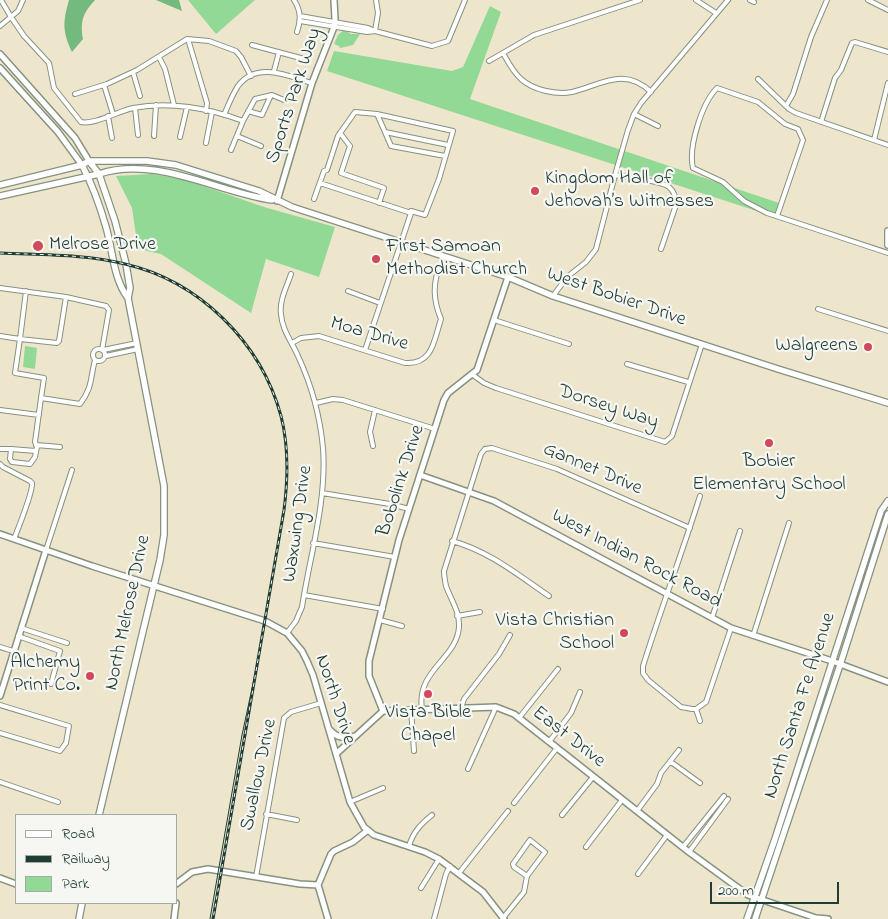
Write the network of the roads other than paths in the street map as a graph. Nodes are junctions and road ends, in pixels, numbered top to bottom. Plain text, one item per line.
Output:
1 (1, 0) edge
2 (23, 0) edge
3 (294, 0) edge
4 (334, 0) edge
5 (376, 0) edge
6 (466, 0) edge
7 (640, 0) edge
8 (696, 0) edge
9 (728, 0) edge
10 (827, 0) edge
11 (868, 0) edge
12 (888, 10) edge
13 (716, 13) junction
14 (11, 18) junction
15 (300, 19) junction
16 (334, 24) junction
17 (0, 26) edge
18 (375, 31) junction
19 (297, 32) dead end
20 (188, 39) junction
21 (252, 45) dead end
22 (279, 52) junction
23 (888, 52) edge
24 (0, 54) edge
25 (503, 54) junction
26 (159, 56) junction
27 (308, 60) dead end
28 (489, 61) dead end
29 (0, 68) edge
30 (133, 72) junction
31 (274, 72) junction
32 (251, 76) junction
33 (758, 80) dead end
34 (888, 83) edge
35 (312, 84) junction
36 (104, 85) junction
37 (651, 92) junction
38 (75, 94) dead end
39 (272, 95) junction
40 (140, 96) dead end
41 (284, 100) dead end
42 (156, 105) junction
43 (174, 105) junction
44 (786, 106) junction
45 (186, 107) junction
46 (135, 108) junction
47 (206, 111) junction
48 (248, 111) junction
49 (212, 112) junction
50 (114, 114) junction
51 (378, 114) junction
52 (634, 114) junction
53 (224, 115) junction
54 (108, 116) junction
55 (243, 121) junction
56 (821, 122) junction
57 (658, 126) dead end
58 (385, 132) junction
59 (340, 133) junction
60 (138, 135) dead end
61 (154, 136) dead end
62 (237, 136) junction
63 (180, 137) dead end
64 (112, 138) dead end
65 (874, 140) junction
66 (206, 142) dead end
67 (448, 145) junction
68 (888, 145) edge
69 (262, 146) dead end
70 (231, 150) dead end
71 (445, 156) junction
72 (89, 162) junction
73 (82, 165) junction
74 (99, 174) junction
75 (615, 175) junction
76 (88, 176) junction
77 (320, 183) junction
78 (0, 185) edge
79 (0, 196) edge
80 (314, 199) dead end
81 (277, 201) junction
82 (379, 202) junction
83 (411, 213) junction
84 (777, 216) junction
85 (888, 231) edge
86 (400, 241) junction
87 (888, 245) edge
88 (661, 248) dead end
89 (888, 253) edge
90 (440, 267) dead end
91 (291, 274) dead end
92 (508, 277) junction
93 (0, 288) edge
94 (348, 291) dead end
95 (26, 292) junction
96 (553, 296) junction
97 (66, 297) junction
98 (128, 298) junction
99 (380, 302) junction
100 (818, 309) dead end
101 (494, 320) junction
102 (888, 331) edge
103 (0, 336) edge
104 (20, 339) junction
105 (292, 343) junction
106 (569, 344) dead end
107 (702, 344) junction
108 (138, 346) junction
109 (103, 350) junction
110 (365, 350) junction
111 (106, 356) junction
112 (95, 360) junction
113 (627, 364) dead end
114 (472, 375) junction
115 (688, 382) junction
116 (41, 398) junction
117 (316, 402) junction
118 (888, 403) edge
119 (0, 410) edge
120 (375, 410) junction
121 (39, 415) junction
122 (435, 429) junction
123 (36, 445) junction
124 (373, 446) dead end
125 (60, 447) dead end
126 (0, 448) edge
127 (11, 449) junction
128 (36, 451) junction
129 (0, 464) edge
130 (72, 470) dead end
131 (420, 475) junction
132 (322, 492) junction
133 (468, 492) junction
134 (700, 496) dead end
135 (887, 502) edge
136 (409, 509) junction
137 (888, 514) edge
138 (790, 523) dead end
139 (690, 528) junction
140 (740, 532) dead end
141 (0, 534) edge
142 (14, 539) junction
143 (452, 541) junction
144 (313, 543) junction
145 (869, 546) junction
146 (876, 548) junction
147 (46, 550) junction
148 (395, 557) junction
149 (859, 580) junction
150 (154, 586) junction
151 (666, 593) junction
152 (304, 595) junction
153 (549, 596) dead end
154 (860, 602) junction
155 (383, 609) junction
156 (480, 612) dead end
157 (458, 616) junction
158 (712, 618) junction
159 (380, 620) junction
160 (402, 626) dead end
161 (21, 628) junction
162 (731, 628) junction
163 (286, 633) junction
164 (510, 635) dead end
165 (18, 636) junction
166 (753, 636) junction
167 (67, 643) dead end
168 (0, 647) edge
169 (14, 651) junction
170 (832, 661) junction
171 (840, 665) junction
172 (558, 669) dead end
173 (888, 682) edge
174 (50, 684) dead end
175 (580, 692) dead end
176 (0, 696) edge
177 (321, 703) junction
178 (0, 704) edge
179 (496, 707) junction
180 (461, 708) junction
181 (696, 708) junction
182 (411, 709) junction
183 (422, 709) junction
184 (382, 711) junction
185 (519, 718) junction
186 (700, 721) dead end
187 (328, 728) junction
188 (0, 733) edge
189 (356, 736) junction
190 (549, 742) junction
191 (557, 748) junction
192 (679, 750) dead end
193 (414, 751) dead end
194 (336, 754) junction
195 (671, 762) junction
196 (468, 769) dead end
197 (592, 776) junction
198 (0, 782) edge
199 (700, 783) dead end
200 (383, 788) dead end
201 (622, 800) junction
202 (58, 802) dead end
203 (350, 802) junction
204 (514, 803) dead end
205 (508, 811) dead end
206 (636, 811) junction
207 (98, 814) edge
208 (266, 814) junction
209 (432, 815) dead end
210 (562, 815) dead end
211 (298, 820) dead end
212 (368, 830) junction
213 (667, 835) junction
214 (409, 846) junction
215 (586, 846) dead end
216 (683, 847) junction
217 (689, 852) junction
218 (438, 859) junction
219 (450, 866) junction
220 (459, 873) junction
221 (638, 874) dead end
222 (527, 876) junction
223 (256, 877) junction
224 (0, 878) edge
225 (178, 882) edge
226 (15, 884) edge
227 (318, 884) junction
228 (421, 888) dead end
229 (754, 897) junction
230 (762, 900) junction
231 (82, 904) edge
232 (176, 904) edge
233 (816, 918) edge
234 (79, 919) edge
235 (174, 919) edge
236 (328, 919) edge
237 (434, 919) edge
238 (504, 919) edge
239 (747, 919) edge
240 (755, 919) edge
241 (828, 919) edge

1 - 14 street
2 - 14 street
3 - 15 street
4 - 16 street, Sports Park Way
5 - 18 street
6 - 18 street
7 - 25 street
8 - 13 street
9 - 13 street
10 - 44 street
11 - 12 street
13 - 37 street
14 - 17 street
14 - 54 street
15 - 16 street
15 - 19 street
16 - 18 street
16 - 35 street, Sports Park Way
20 - 26 street
20 - 32 street
20 - 47 street
21 - 22 street
22 - 27 street
22 - 31 street
23 - 56 street
24 - 72 street
25 - 28 street
25 - 37 street
26 - 30 street
26 - 43 street
29 - 73 street
30 - 36 street
30 - 40 street
31 - 32 street
31 - 35 street
32 - 53 street
33 - 44 street
34 - 65 street
35 - 81 street, Sports Park Way
36 - 38 street
36 - 50 street
37 - 52 street
39 - 41 street
39 - 48 street
39 - 48 street
42 - 43 street
42 - 46 street
42 - 61 street
43 - 45 street
44 - 56 street
45 - 47 street
45 - 63 street
46 - 50 street
46 - 60 street
47 - 49 street
48 - 55 street
49 - 53 street
49 - 66 street
50 - 54 street
51 - 58 street
51 - 59 street
51 - 67 street
52 - 57 street
52 - 75 street
53 - 55 street
54 - 64 street
55 - 62 street
56 - 65 street
58 - 67 street
58 - 71 street
59 - 77 street
59 - 82 street
62 - 69 street
62 - 70 street
65 - 68 street
67 - 71 street
71 - 83 street
72 - 73 main road
72 - 74 main road
72 - 81 main road
73 - 76 main road
73 - 78 main road
74 - 76 main road
74 - 81 main road
74 - 98 main road, North Melrose Drive
75 - 88 street
75 - 96 street
76 - 79 main road
76 - 98 main road, North Melrose Drive
77 - 80 street
77 - 82 street
81 - 86 main road, West Bobier Drive
82 - 83 street
83 - 86 street
84 - 84 street
84 - 89 street
85 - 87 main road
86 - 92 main road, West Bobier Drive
86 - 99 street
90 - 110 street, Moa Drive
91 - 105 street, Waxwing Drive
92 - 96 main road, West Bobier Drive
92 - 101 street, Bobolink Drive
93 - 95 street
94 - 99 street
95 - 97 street
95 - 104 street
96 - 107 main road, West Bobier Drive
97 - 104 street
97 - 109 street
98 - 108 main road, North Melrose Drive
99 - 110 street
100 - 102 street
101 - 106 street
101 - 114 street, Bobolink Drive
103 - 104 street
104 - 116 street
105 - 110 street, Moa Drive
105 - 117 street, Waxwing Drive
107 - 115 street, Dorsey Way
107 - 118 main road, West Bobier Drive
108 - 109 street
108 - 111 street
108 - 150 main road, North Melrose Drive
109 - 111 street
109 - 112 street
111 - 112 street
112 - 116 street
113 - 115 street
114 - 115 street, Dorsey Way
114 - 122 street, Bobolink Drive
116 - 121 street
117 - 120 street
117 - 132 street, Waxwing Drive
119 - 121 street
120 - 122 street
120 - 124 street
121 - 123 street
122 - 131 street, Bobolink Drive
123 - 125 street
123 - 128 street
126 - 127 street
127 - 128 street
127 - 128 street
129 - 142 street
130 - 147 street
131 - 133 street, West Indian Rock Road
131 - 136 street, Bobolink Drive
132 - 136 street
132 - 144 street, Waxwing Drive
133 - 139 street, Gannet Drive
133 - 143 street
133 - 151 street, West Indian Rock Road
134 - 139 street
135 - 137 main road, North Santa Fe Avenue
135 - 145 main road, North Santa Fe Avenue
136 - 148 street, Bobolink Drive
137 - 146 main road, North Santa Fe Avenue
138 - 166 street
139 - 151 street
140 - 158 street
141 - 142 street, North Drive
142 - 147 street, North Drive
143 - 153 street
143 - 157 street
144 - 148 street
144 - 152 street, Waxwing Drive
145 - 146 main road
145 - 149 main road, North Santa Fe Avenue
146 - 154 main road, North Santa Fe Avenue
147 - 150 street, North Drive
147 - 161 street
148 - 155 street, Bobolink Drive
149 - 154 main road
149 - 170 main road, North Santa Fe Avenue
150 - 163 street, North Drive
150 - 207 main road, North Melrose Drive
151 - 158 street, West Indian Rock Road
151 - 181 street
152 - 155 street
152 - 163 street, Waxwing Drive
154 - 171 main road, North Santa Fe Avenue
155 - 159 street, Bobolink Drive
156 - 157 street
157 - 183 street
158 - 162 street, West Indian Rock Road
159 - 160 street
159 - 184 street, Bobolink Drive
161 - 165 street
161 - 167 street
162 - 166 street, West Indian Rock Road
162 - 181 street
163 - 177 street, North Drive
164 - 180 street
165 - 169 street
165 - 174 street
166 - 170 street, West Indian Rock Road
168 - 169 street
169 - 176 street
170 - 171 street, West Indian Rock Road
170 - 229 main road, North Santa Fe Avenue
171 - 173 street, West Indian Rock Road
171 - 230 main road, North Santa Fe Avenue
172 - 185 street
175 - 190 street
177 - 187 street, North Drive
177 - 208 street, Swallow Drive
178 - 188 street
179 - 180 street, East Drive
179 - 185 street, East Drive
179 - 196 street
180 - 183 street, East Drive
181 - 186 street
182 - 183 street, East Drive
182 - 184 street, East Drive
182 - 193 street
184 - 189 street
185 - 190 street, East Drive
187 - 189 street
187 - 194 street, North Drive
189 - 194 street
190 - 191 street, East Drive
191 - 197 street, East Drive
191 - 204 street
192 - 195 street
194 - 203 street, North Drive
195 - 199 street
195 - 206 street
197 - 201 street, East Drive
197 - 210 street
198 - 202 street
200 - 203 street
201 - 206 street, East Drive
201 - 215 street
203 - 212 street, North Drive
205 - 220 street
206 - 213 street, East Drive
208 - 211 street
208 - 223 street, Swallow Drive
209 - 214 street
212 - 214 street
212 - 227 street
213 - 216 street, East Drive
213 - 221 street
214 - 218 street
216 - 217 street, East Drive
216 - 217 street
217 - 229 street, East Drive
218 - 219 street
218 - 228 street
219 - 220 street
219 - 237 street
220 - 238 street
222 - 222 street
222 - 238 street
223 - 225 street
223 - 227 street
224 - 226 street
227 - 236 street
229 - 230 street, East Drive
229 - 239 main road, North Santa Fe Avenue
230 - 233 street, East Drive
230 - 240 main road, North Santa Fe Avenue
231 - 234 main road
232 - 235 street
233 - 241 street, East Drive

